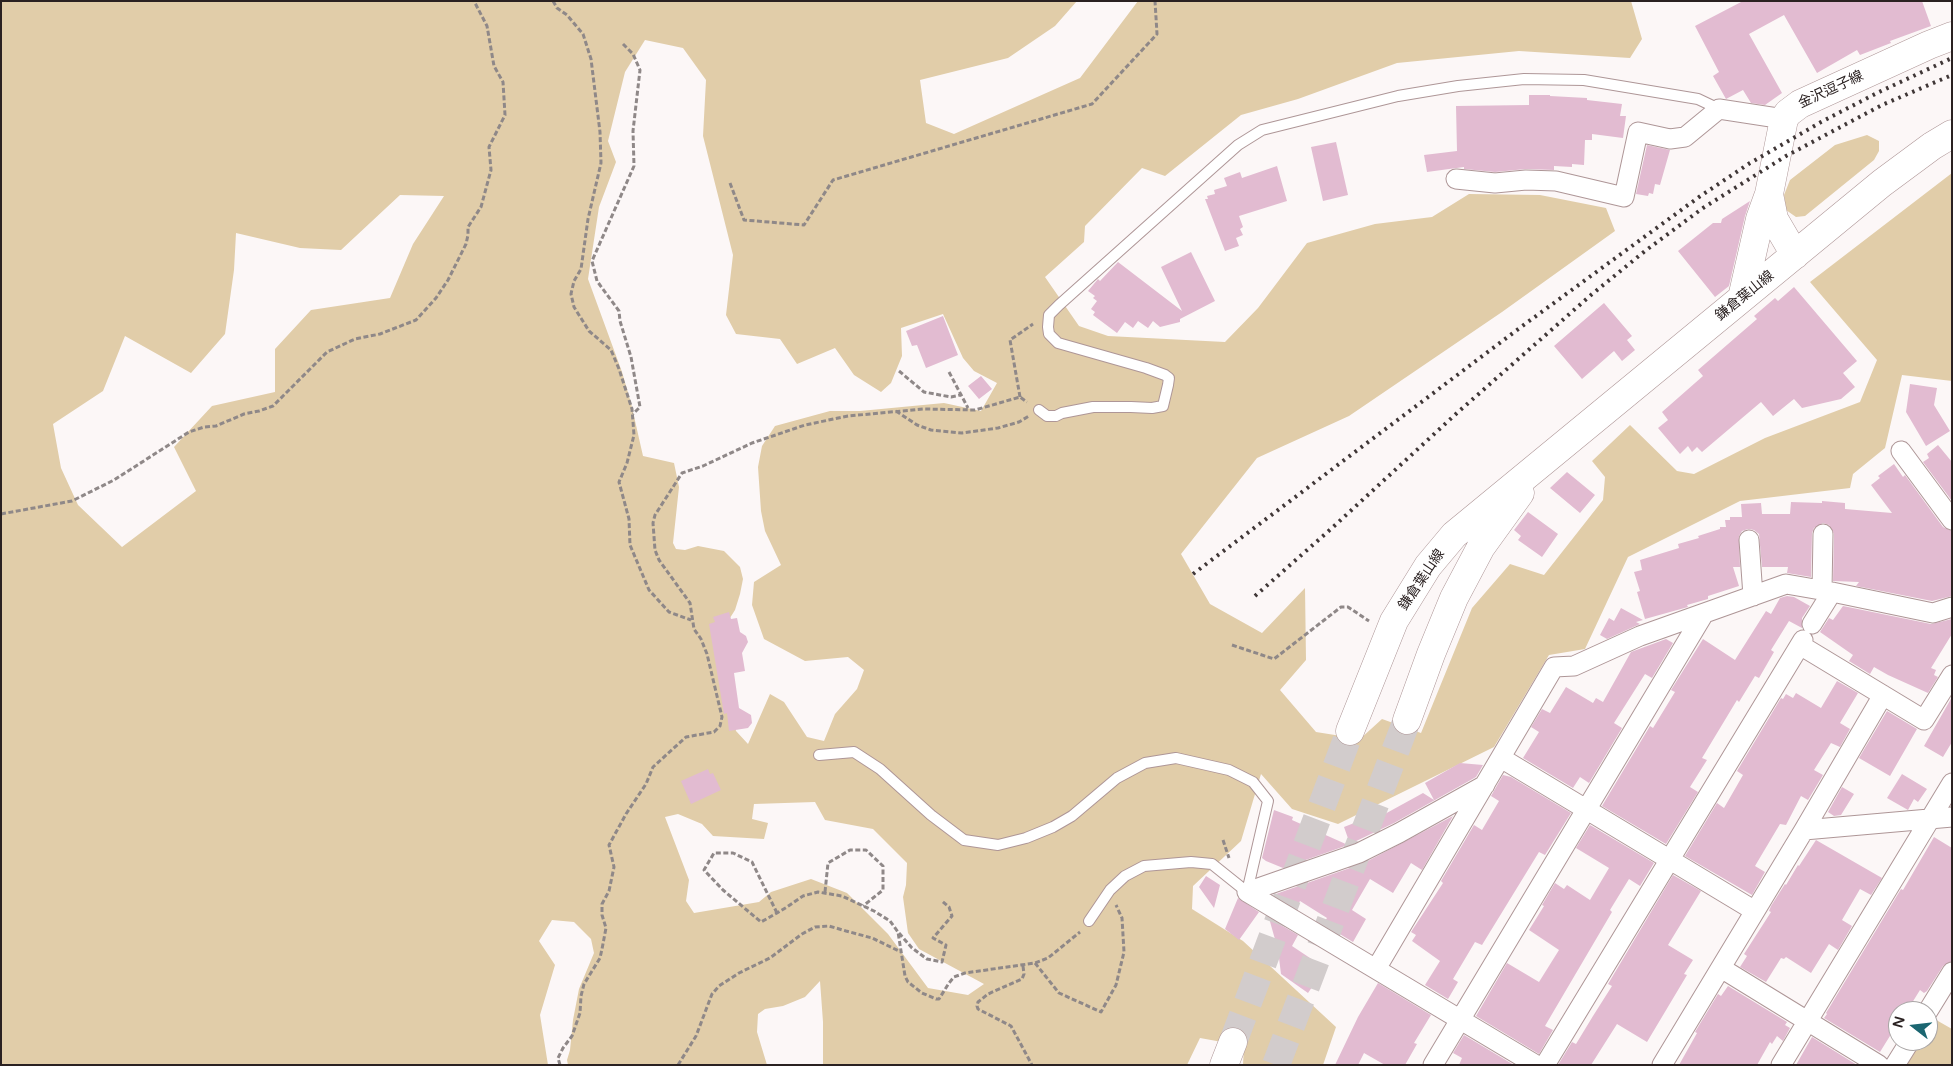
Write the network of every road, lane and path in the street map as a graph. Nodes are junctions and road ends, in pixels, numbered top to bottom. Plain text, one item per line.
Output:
1 (474, 1) edge
2 (553, 1) edge
3 (1155, 1) edge
4 (1952, 36) edge
5 (623, 44) dead end
6 (1719, 110) junction
7 (1784, 119) junction
8 (1952, 134) edge
9 (1456, 179) dead end
10 (730, 183) dead end
11 (1769, 194) junction
12 (1795, 255) junction
13 (1742, 298) junction
14 (1049, 316) junction
15 (898, 371) dead end
16 (949, 372) dead end
17 (960, 395) junction
18 (1020, 397) junction
19 (968, 409) junction
20 (1039, 410) junction
21 (896, 411) junction
22 (633, 414) junction
23 (1901, 451) dead end
24 (1542, 463) junction
25 (1, 514) edge
26 (1952, 520) edge
27 (1824, 534) dead end
28 (1749, 540) dead end
29 (1827, 591) junction
30 (1753, 596) junction
31 (1952, 607) edge
32 (1703, 615) junction
33 (692, 620) junction
34 (1394, 621) junction
35 (1812, 624) dead end
36 (1232, 645) dead end
37 (1952, 675) edge
38 (1883, 696) junction
39 (1407, 720) tunnel mouth
40 (1350, 731) tunnel mouth
41 (819, 755) dead end
42 (1501, 758) junction
43 (1952, 783) edge
44 (1487, 784) junction
45 (1586, 810) junction
46 (1952, 817) edge
47 (1930, 819) junction
48 (1804, 830) junction
49 (1670, 860) junction
50 (1110, 890) junction
51 (825, 892) junction
52 (1248, 892) junction
53 (942, 901) dead end
54 (863, 906) junction
55 (1755, 911) junction
56 (778, 913) junction
57 (1089, 921) joint
58 (898, 932) junction
59 (902, 952) junction
60 (1035, 963) junction
61 (1022, 966) junction
62 (1721, 968) junction
63 (1376, 969) junction
64 (1952, 972) edge
65 (1934, 1001) edge
66 (1460, 1020) junction
67 (1808, 1021) junction
68 (1904, 1051) edge
69 (560, 1065) edge
70 (678, 1065) edge
71 (1032, 1065) edge
72 (1433, 1065) edge
73 (1536, 1065) edge
74 (1545, 1065) edge
75 (1662, 1065) edge
76 (1781, 1065) edge
77 (1880, 1065) edge
78 (1895, 1065) edge

1 - 25 path
2 - 22 path
3 - 10 path
4 - 7 main road, 金沢逗子線
5 - 22 path
6 - 7 street
6 - 9 street
6 - 14 lane
7 - 11 main road, 金沢逗子線
8 - 12 main road, 鎌倉葉山線
11 - 12 main road, 金沢逗子線
11 - 13 main road, 金沢逗子線
12 - 13 main road, 鎌倉葉山線
13 - 24 main road, 鎌倉葉山線
14 - 18 path
14 - 20 lane
15 - 17 path
16 - 17 path
17 - 19 path
18 - 19 path
18 - 20 path
19 - 21 path
20 - 21 path
21 - 33 path
22 - 33 path
23 - 26 street
24 - 34 main road, 鎌倉葉山線
24 - 39 main road, 鎌倉葉山線
27 - 29 street
28 - 30 street
29 - 30 street
29 - 31 street
29 - 35 street
30 - 32 street
32 - 42 street
32 - 45 street
33 - 69 path
34 - 36 path
34 - 40 main road, 鎌倉葉山線
37 - 38 street
38 - 48 street
38 - 49 street
41 - 52 lane
42 - 44 street
42 - 45 street
43 - 47 street
44 - 52 street
44 - 63 street
45 - 49 street
45 - 66 street
46 - 47 street
47 - 48 street
47 - 67 street
48 - 55 street
49 - 55 street
49 - 74 street
50 - 52 lane
50 - 57 lane
50 - 60 path
51 - 54 path
51 - 54 path
51 - 56 path
52 - 63 street
53 - 58 path
54 - 58 path
55 - 62 street
56 - 56 path
57 - 60 path
58 - 59 path
59 - 61 path
59 - 70 path
60 - 61 path
61 - 71 path
62 - 67 street
62 - 75 street
63 - 66 street
64 - 65 street
66 - 72 street
66 - 73 street
67 - 76 street
67 - 77 street
68 - 78 street

